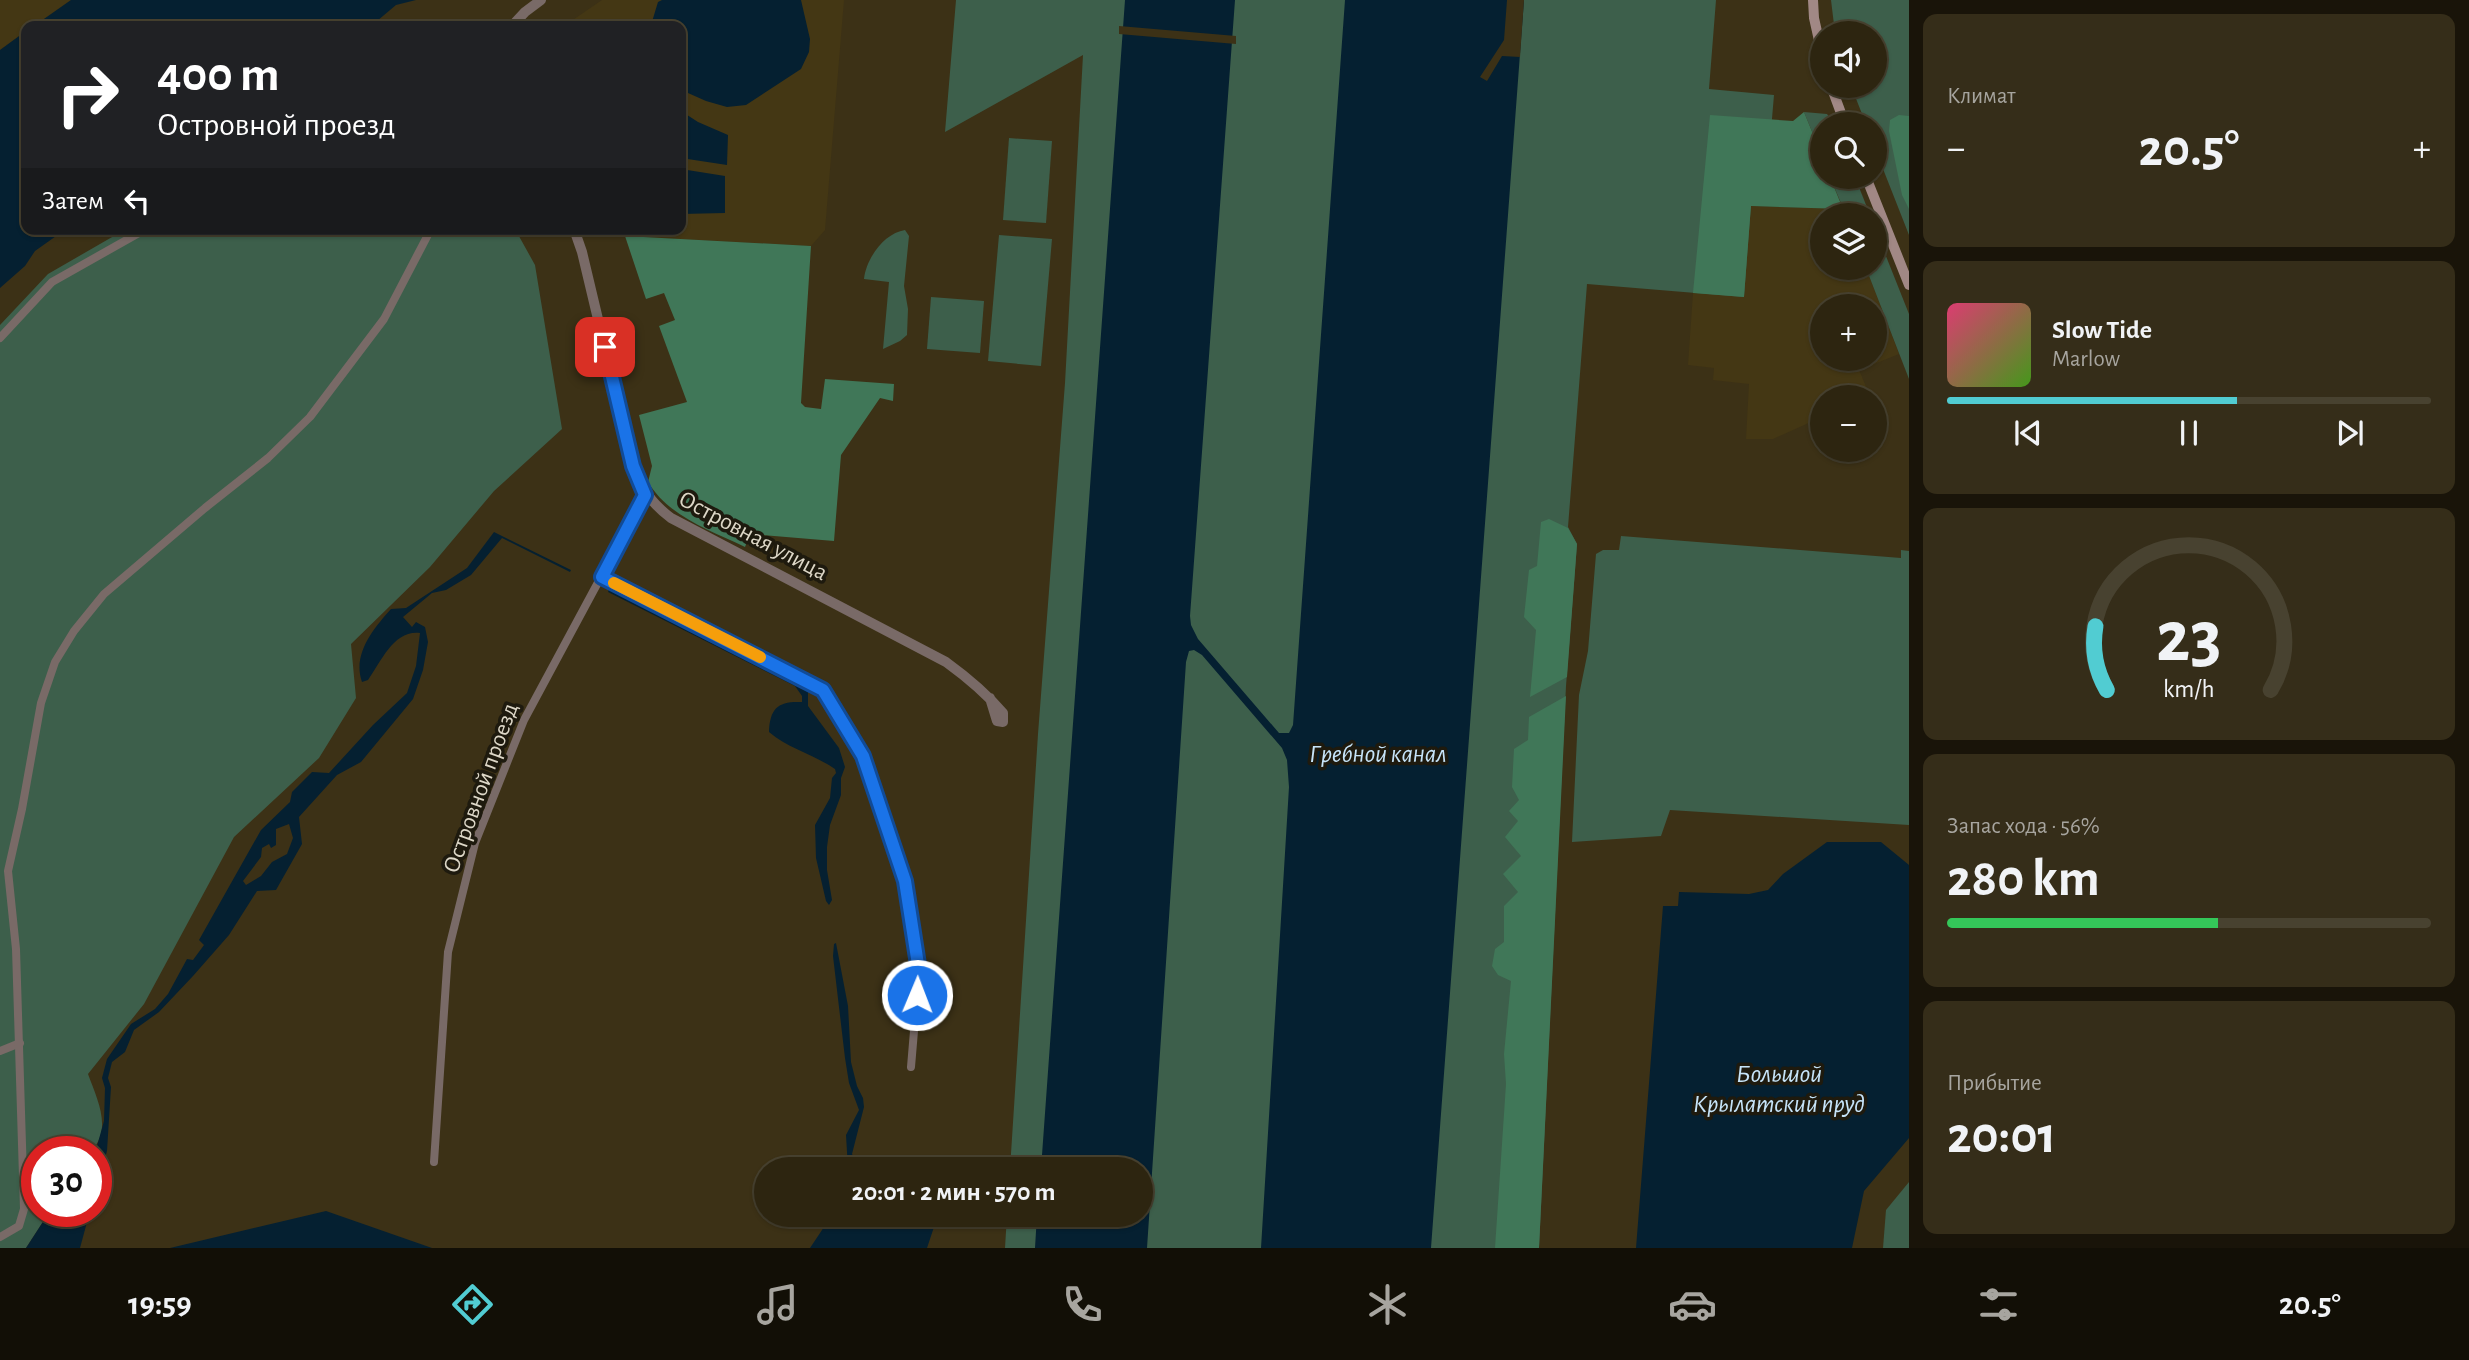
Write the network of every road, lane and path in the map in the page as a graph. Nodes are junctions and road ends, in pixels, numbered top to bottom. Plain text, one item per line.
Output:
1 (541, 0) edge
2 (1813, 0) edge
3 (517, 21) edge
4 (1815, 21) edge
5 (1871, 189) edge
6 (135, 235) edge
7 (428, 235) edge
8 (576, 235) edge
9 (1909, 285) edge
10 (0, 338) edge
11 (645, 495) junction
12 (602, 577) junction
13 (1003, 713) dead end
14 (4, 874) edge
15 (20, 1043) junction
16 (0, 1051) edge
17 (911, 1068) dead end
18 (434, 1162) dead end
19 (0, 1237) edge

1 - 3 street
2 - 4 main road
5 - 9 main road
6 - 10 street
7 - 14 street
8 - 11 street, Островная улица
11 - 12 street, Островной проезд
11 - 13 street, Островная улица
12 - 17 street
12 - 18 street, Островной проезд
14 - 15 street
15 - 16 street
15 - 19 street

